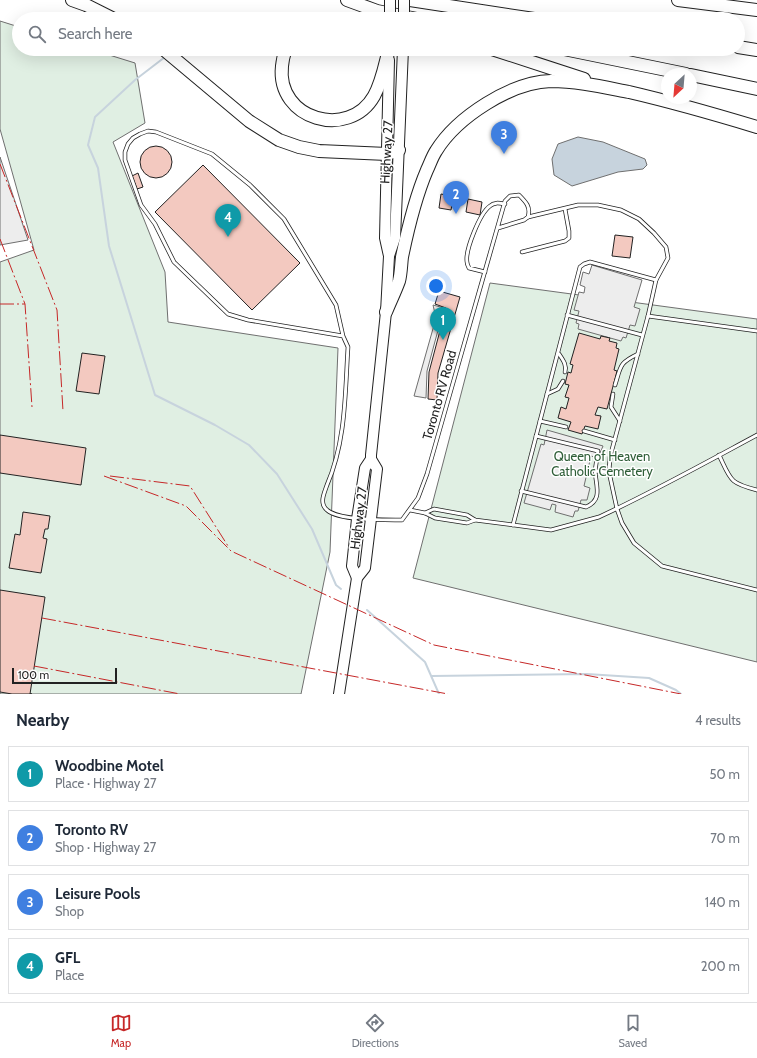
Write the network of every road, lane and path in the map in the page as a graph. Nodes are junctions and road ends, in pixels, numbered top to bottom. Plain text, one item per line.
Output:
1 (72, 0) edge
2 (347, 0) edge
3 (390, 0) edge
4 (404, 0) edge
5 (410, 0) edge
6 (678, 0) edge
7 (757, 10) edge
8 (100, 12) edge
9 (382, 12) edge
10 (390, 12) edge
11 (404, 12) edge
12 (488, 12) edge
13 (745, 49) edge
14 (757, 50) edge
15 (172, 56) edge
16 (284, 56) edge
17 (387, 56) edge
18 (389, 56) edge
19 (403, 56) edge
20 (514, 56) edge
21 (598, 56) edge
22 (661, 69) edge
23 (697, 76) edge
24 (615, 89) junction
25 (757, 89) edge
26 (757, 127) edge
27 (399, 150) junction
28 (387, 154) junction
29 (504, 204) junction
30 (565, 209) junction
31 (528, 217) junction
32 (498, 228) junction
33 (522, 252) dead end
34 (389, 256) junction
35 (485, 272) junction
36 (656, 280) junction
37 (386, 312) junction
38 (567, 315) junction
39 (648, 316) junction
40 (757, 331) edge
41 (642, 335) junction
42 (343, 336) junction
43 (558, 354) junction
44 (638, 354) junction
45 (565, 372) dead end
46 (563, 381) dead end
47 (615, 385) dead end
48 (547, 394) junction
49 (613, 394) dead end
50 (540, 421) junction
51 (620, 421) junction
52 (566, 427) dead end
53 (584, 431) dead end
54 (757, 435) edge
55 (536, 436) junction
56 (615, 440) junction
57 (719, 456) junction
58 (371, 459) junction
59 (595, 471) junction
60 (609, 472) junction
61 (757, 490) edge
62 (521, 491) junction
63 (617, 509) junction
64 (410, 510) junction
65 (425, 513) junction
66 (357, 519) junction
67 (371, 520) junction
68 (475, 520) junction
69 (513, 525) junction
70 (357, 578) junction
71 (757, 590) edge
72 (339, 694) edge

1 - 8 highway
2 - 9 highway
3 - 10 main road, bridge
4 - 11 main road, bridge
5 - 12 highway
6 - 7 highway
13 - 14 highway
15 - 28 highway
16 - 17 highway
18 - 28 main road, Highway 27
19 - 27 main road, Highway 27
20 - 24 highway
21 - 22 highway
23 - 25 highway
24 - 26 highway
24 - 37 highway
27 - 28 highway
27 - 34 main road, Highway 27
28 - 34 main road, Highway 27
29 - 31 lane
29 - 32 lane, Toronto RV Road
29 - 35 lane
30 - 31 lane
30 - 33 lane
30 - 36 lane
31 - 32 lane
32 - 35 lane, Toronto RV Road
34 - 37 main road, Highway 27
35 - 64 lane, Toronto RV Road
36 - 38 lane
36 - 39 lane
37 - 58 main road, Highway 27
38 - 41 lane
38 - 43 lane
39 - 40 lane
39 - 41 lane
41 - 44 lane
42 - 42 lane
42 - 66 lane, Toronto RV Road
43 - 45 lane
43 - 48 lane
44 - 47 lane
44 - 51 lane
46 - 48 lane
48 - 50 lane
49 - 51 lane
50 - 52 lane
50 - 55 lane
51 - 56 lane
53 - 56 lane
54 - 57 lane
55 - 59 lane
55 - 62 lane
56 - 60 lane
57 - 61 lane
57 - 63 lane
58 - 66 main road, Highway 27
58 - 67 main road, Highway 27
59 - 60 lane
59 - 62 lane
60 - 63 lane
62 - 69 lane
63 - 69 lane
63 - 71 lane
64 - 65 lane
64 - 67 lane, Toronto RV Road
65 - 68 lane
65 - 68 lane
66 - 67 lane, Toronto RV Road
66 - 70 main road, Highway 27
67 - 70 main road, Highway 27
68 - 69 lane
70 - 72 main road, Highway 27

